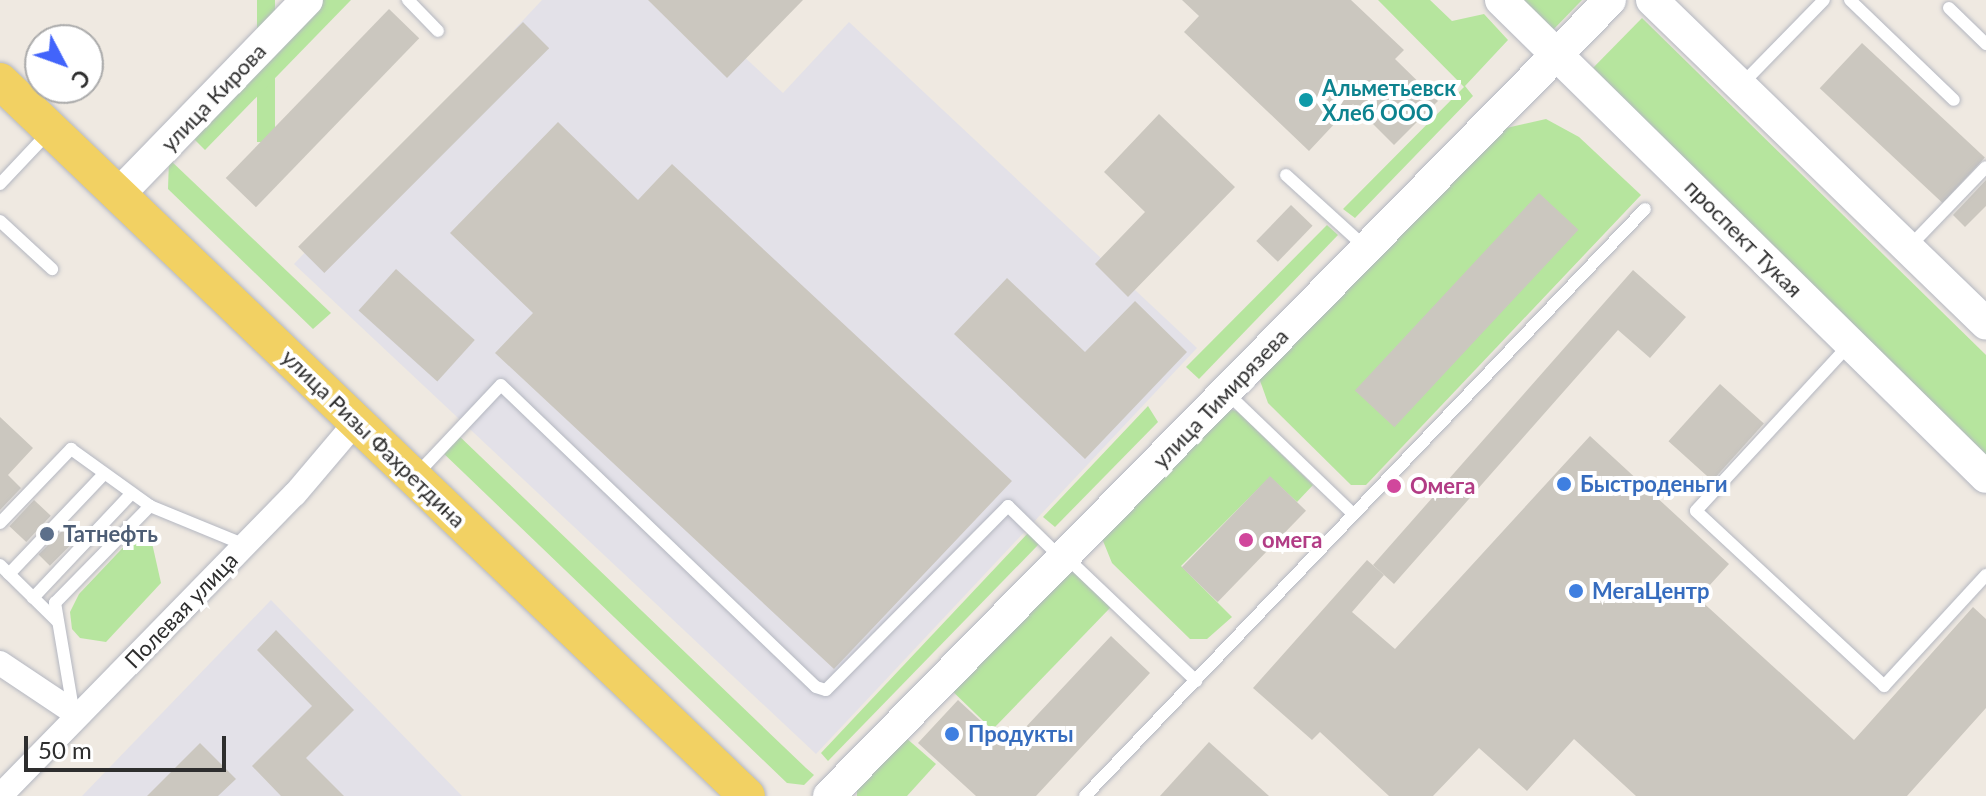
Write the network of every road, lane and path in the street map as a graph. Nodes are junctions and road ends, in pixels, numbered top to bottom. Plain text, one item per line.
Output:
1 (307, 0) edge
2 (408, 0) edge
3 (1501, 0) edge
4 (1610, 0) edge
5 (1652, 0) edge
6 (1824, 0) edge
7 (1850, 0) edge
8 (1949, 8) dead end
9 (438, 31) dead end
10 (1986, 44) edge
11 (1557, 54) junction
12 (0, 81) edge
13 (1740, 86) junction
14 (1954, 100) dead end
15 (51, 130) junction
16 (1986, 167) edge
17 (1286, 175) dead end
18 (0, 184) edge
19 (119, 194) junction
20 (1645, 209) dead end
21 (0, 221) edge
22 (1908, 248) junction
23 (1366, 249) junction
24 (52, 269) dead end
25 (1986, 324) edge
26 (1850, 343) junction
27 (1226, 392) junction
28 (357, 421) junction
29 (102, 476) junction
30 (415, 477) junction
31 (1986, 477) edge
32 (129, 496) junction
33 (150, 506) junction
34 (1353, 514) junction
35 (0, 523) edge
36 (245, 545) junction
37 (1065, 558) junction
38 (4, 569) edge
39 (1986, 575) edge
40 (33, 598) junction
41 (59, 622) junction
42 (0, 663) edge
43 (1196, 681) junction
44 (76, 712) junction
45 (0, 796) edge
46 (747, 796) edge
47 (829, 796) edge
48 (1085, 796) edge

1 - 19 street, улица Кирова
2 - 9 lane
3 - 11 street, проспект Тукая
4 - 11 street, улица Тимирязева
5 - 13 street
6 - 13 lane
7 - 14 lane
8 - 10 lane
11 - 23 street, улица Тимирязева
11 - 26 street, проспект Тукая
12 - 15 main road, улица Ризы Фахретдина
13 - 22 street
15 - 18 lane
15 - 19 main road, улица Ризы Фахретдина
16 - 22 lane
17 - 23 lane
19 - 28 main road, улица Ризы Фахретдина
20 - 34 lane
21 - 24 lane
22 - 25 street
23 - 27 street, улица Тимирязева
26 - 31 street, проспект Тукая
26 - 39 lane
27 - 34 lane
27 - 37 street, улица Тимирязева
28 - 30 main road, улица Ризы Фахретдина
28 - 36 street, Полевая улица
29 - 32 lane
29 - 35 lane
29 - 38 lane
30 - 37 lane
30 - 46 main road, улица Ризы Фахретдина
32 - 33 lane
32 - 40 lane
33 - 36 lane
33 - 41 lane
34 - 43 lane
36 - 44 street, Полевая улица
37 - 43 lane
37 - 47 street, улица Тимирязева
38 - 40 lane
40 - 41 lane
41 - 44 lane
42 - 44 street
43 - 48 lane
44 - 45 street, Полевая улица

